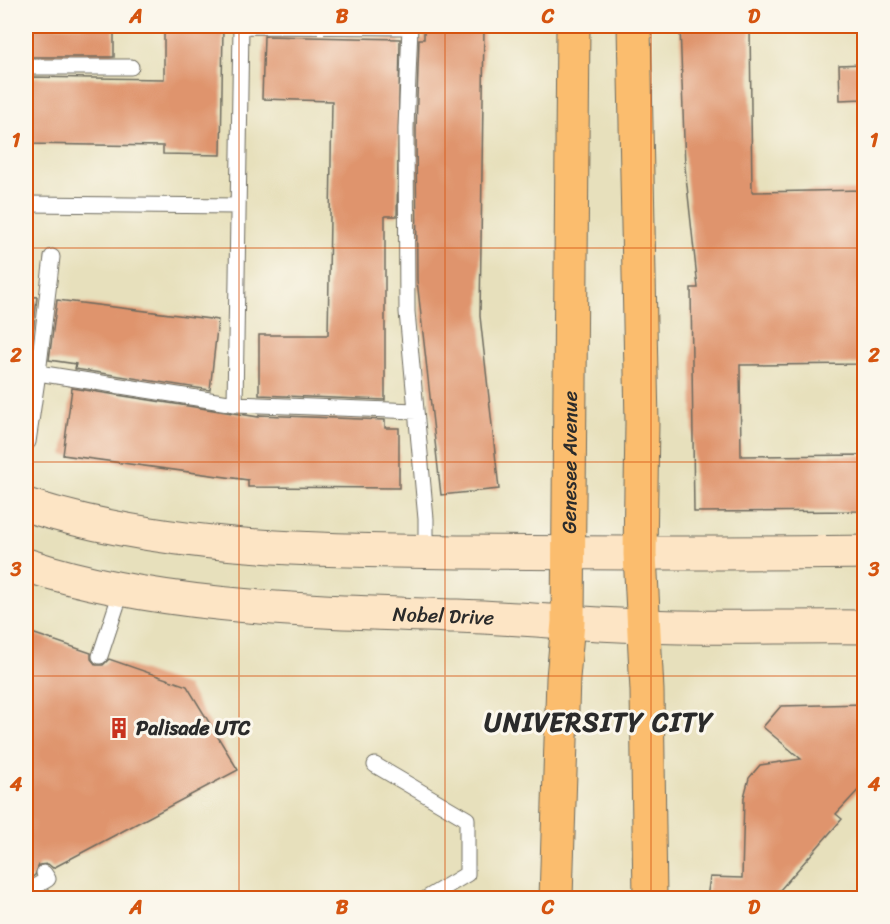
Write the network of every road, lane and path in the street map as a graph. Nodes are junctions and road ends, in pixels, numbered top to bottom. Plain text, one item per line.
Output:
1 (240, 26) edge
2 (410, 26) edge
3 (573, 26) edge
4 (634, 26) edge
5 (26, 67) edge
6 (131, 67) dead end
7 (26, 204) edge
8 (238, 206) junction
9 (52, 258) dead end
10 (38, 373) junction
11 (235, 404) junction
12 (416, 411) junction
13 (28, 442) dead end
14 (26, 505) edge
15 (426, 551) junction
16 (864, 552) edge
17 (569, 553) junction
18 (640, 554) junction
19 (26, 565) edge
20 (122, 589) junction
21 (568, 622) junction
22 (643, 627) junction
23 (864, 627) edge
24 (100, 656) dead end
25 (375, 765) dead end
26 (44, 873) dead end
27 (26, 892) edge
28 (427, 898) edge
29 (556, 898) edge
30 (651, 898) edge

1 - 2 lane
1 - 8 lane
2 - 12 lane
3 - 17 main road, Genesee Avenue
4 - 18 main road
5 - 6 lane
7 - 8 lane
8 - 11 lane
9 - 10 lane
10 - 11 lane
10 - 13 lane
11 - 12 lane
12 - 15 lane
14 - 15 main road
15 - 17 main road
16 - 18 main road
17 - 18 main road
17 - 21 main road, Genesee Avenue
18 - 22 main road
19 - 20 main road, Nobel Drive
20 - 21 main road, Nobel Drive
20 - 24 lane
21 - 22 main road, Nobel Drive
21 - 29 main road, Genesee Avenue
22 - 23 main road, Nobel Drive
22 - 30 main road
25 - 28 lane
26 - 27 lane

